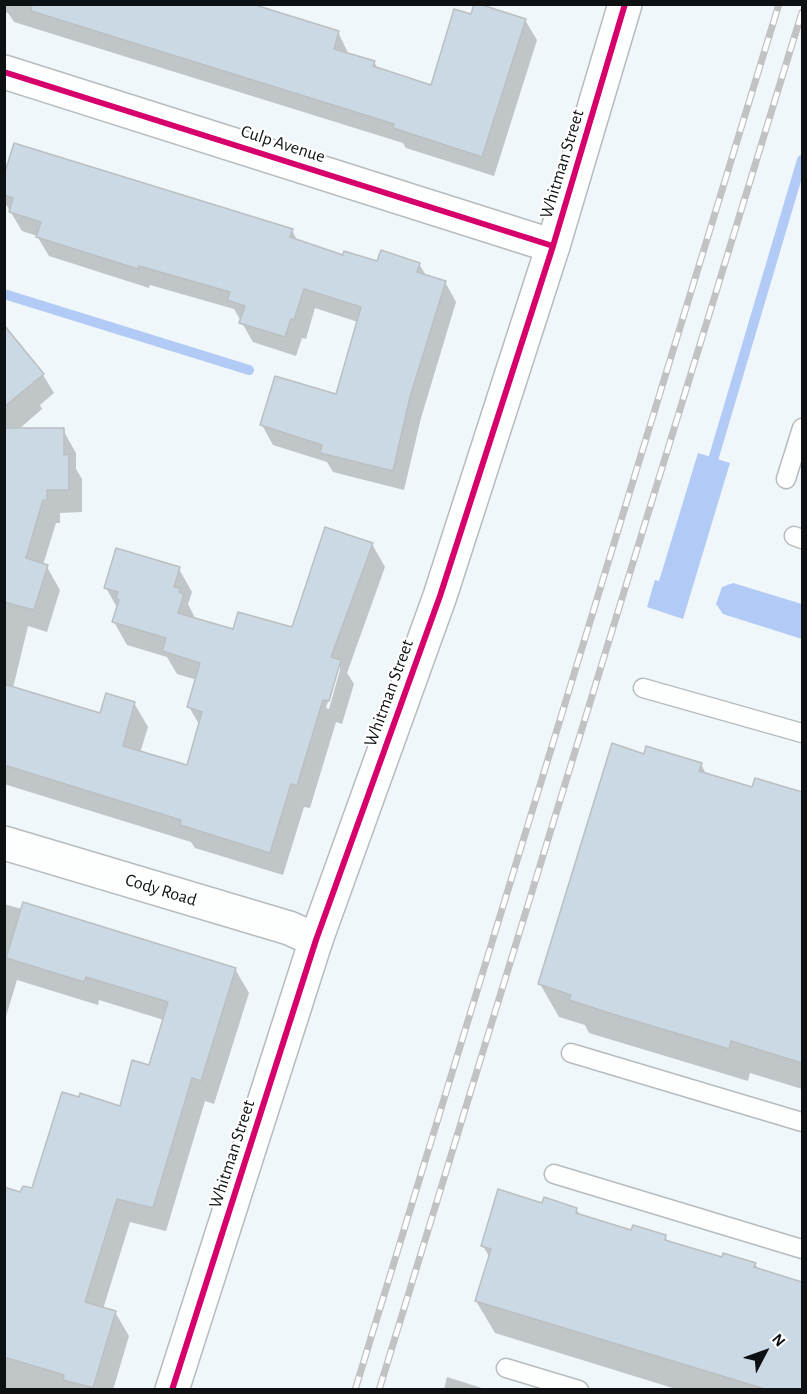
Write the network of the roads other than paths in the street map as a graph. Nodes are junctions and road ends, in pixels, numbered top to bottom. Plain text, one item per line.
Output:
1 (625, 4) edge
2 (4, 72) edge
3 (553, 246) junction
4 (802, 428) edge
5 (786, 479) dead end
6 (643, 688) dead end
7 (802, 733) edge
8 (4, 843) edge
9 (316, 940) junction
10 (571, 1053) dead end
11 (802, 1122) edge
12 (554, 1174) dead end
13 (802, 1249) edge
14 (506, 1368) dead end
15 (172, 1389) edge
16 (579, 1389) edge

1 - 3 street, Whitman Street
2 - 3 street, Culp Avenue
3 - 9 street, Whitman Street
4 - 5 lane
6 - 7 lane
8 - 9 street, Cody Road
9 - 15 street, Whitman Street
10 - 11 lane
12 - 13 lane
14 - 16 lane

